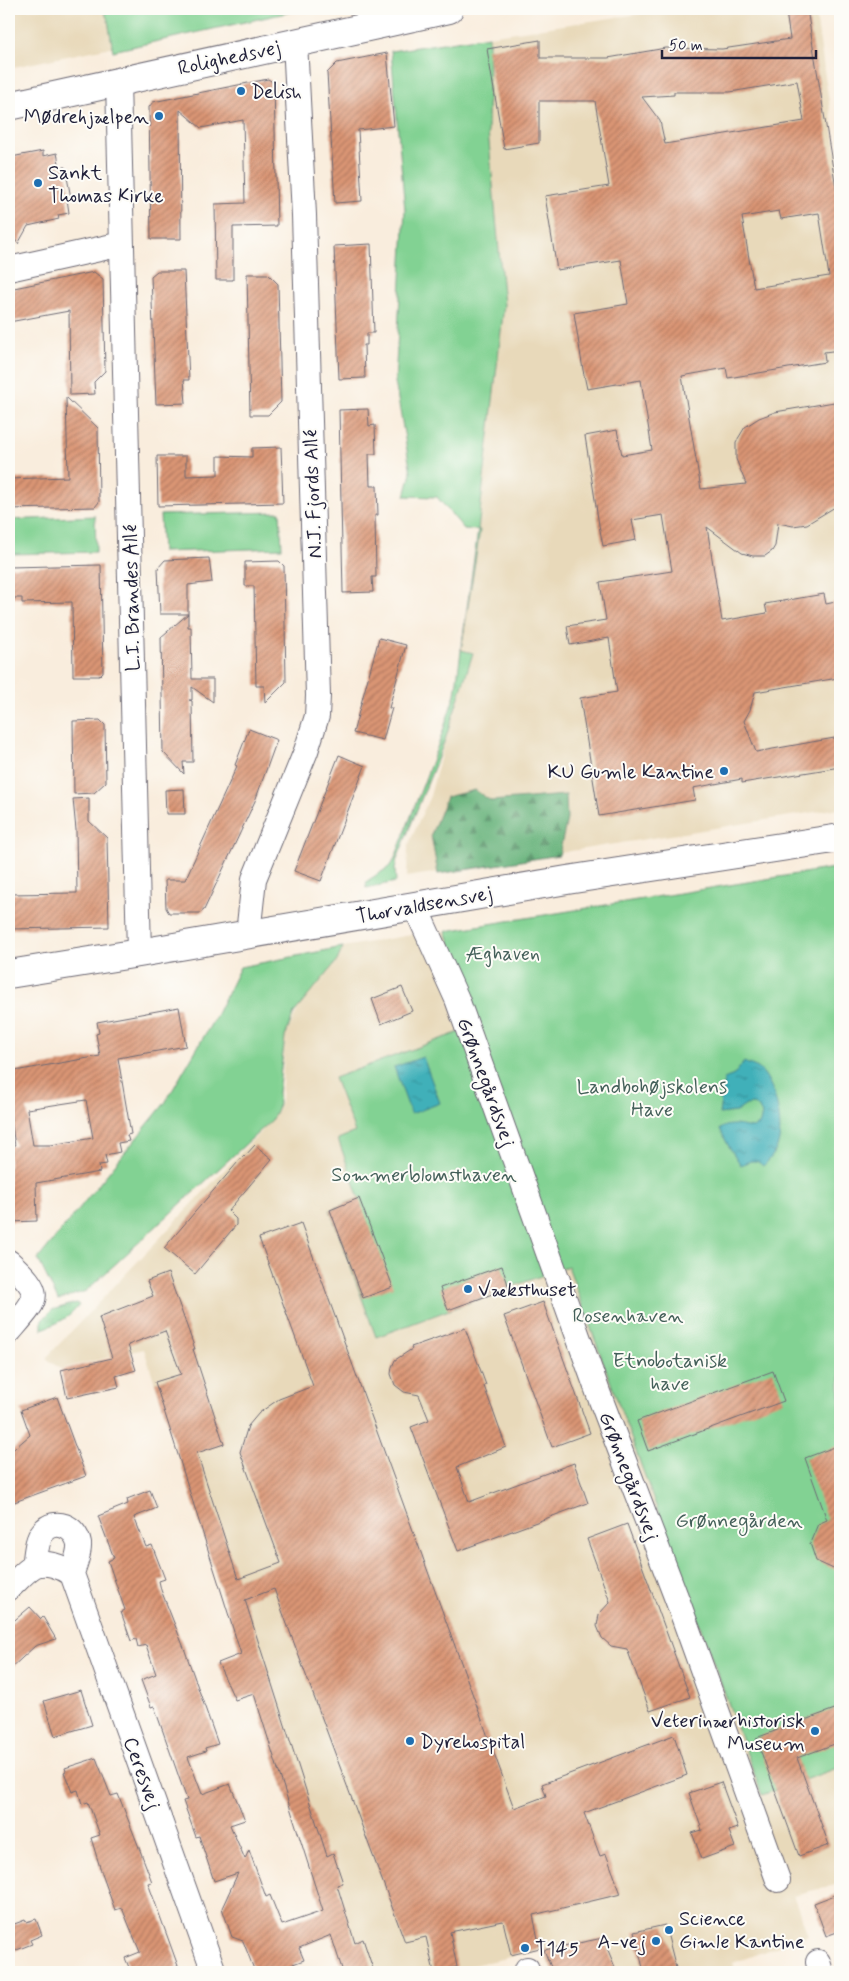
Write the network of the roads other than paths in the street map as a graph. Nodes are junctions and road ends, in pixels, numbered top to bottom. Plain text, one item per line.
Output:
1 (449, 9) edge
2 (294, 42) junction
3 (118, 81) junction
4 (9, 106) edge
5 (122, 244) junction
6 (9, 269) edge
7 (840, 838) edge
8 (415, 906) junction
9 (248, 934) junction
10 (139, 953) junction
11 (9, 974) edge
12 (9, 1262) edge
13 (9, 1332) edge
14 (53, 1569) junction
15 (9, 1588) edge
16 (778, 1880) dead end
17 (214, 1972) edge

1 - 2 street, Rolighedsvej
2 - 3 street, Rolighedsvej
2 - 9 street, N.J. Fjords Allé
3 - 4 street, Rolighedsvej
3 - 5 street, L.I. Brandes Allé
5 - 6 street
5 - 10 street, L.I. Brandes Allé
7 - 8 street, Thorvaldsensvej
8 - 9 street, Thorvaldsensvej
8 - 16 street, Grønnegårdsvej
9 - 10 street, Thorvaldsensvej
10 - 11 street, Thorvaldsensvej
12 - 13 street
14 - 14 street
14 - 15 street
14 - 17 street, Ceresvej

